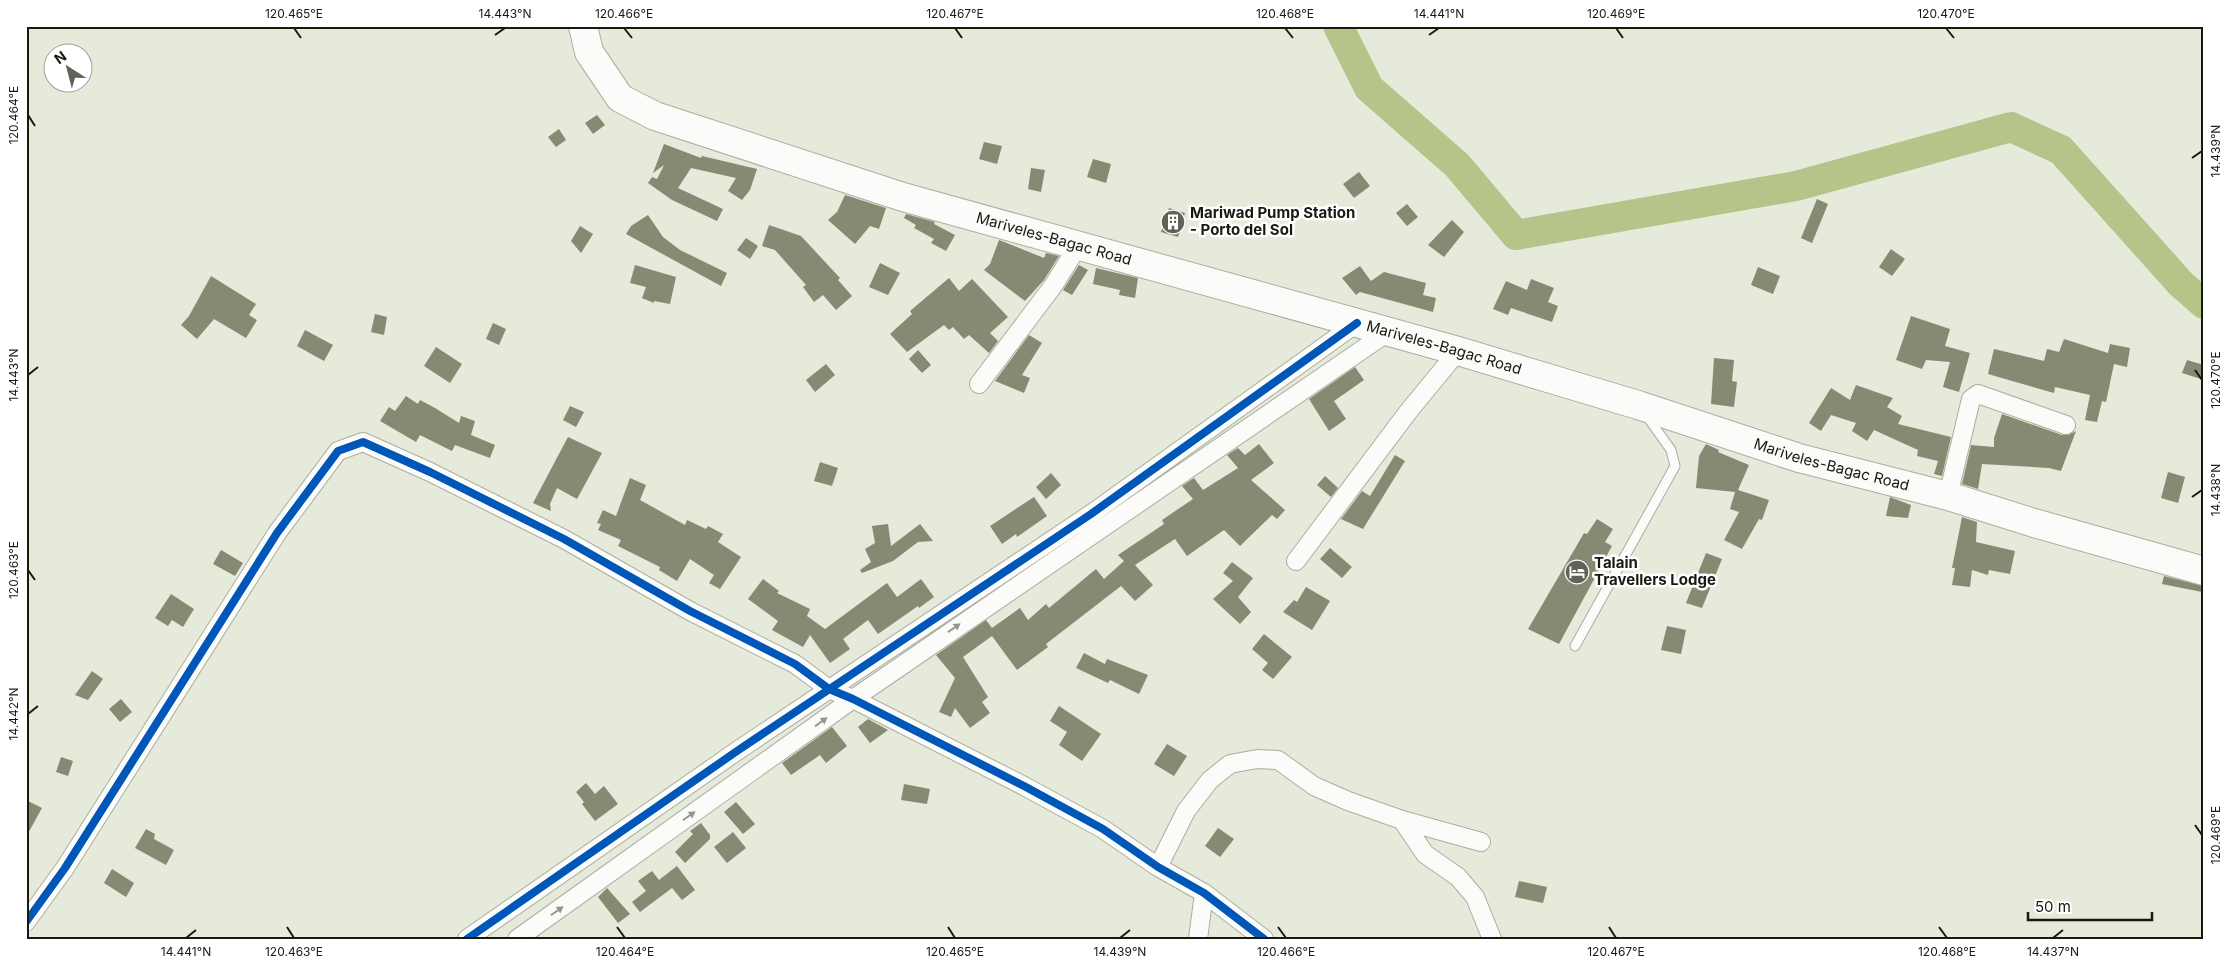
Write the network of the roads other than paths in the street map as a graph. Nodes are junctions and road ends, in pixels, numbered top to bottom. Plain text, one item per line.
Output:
1 (583, 26) edge
2 (1078, 246) junction
3 (1357, 323) junction
4 (1388, 332) junction
5 (1458, 351) junction
6 (979, 384) dead end
7 (1638, 405) junction
8 (2066, 425) dead end
9 (1948, 496) junction
10 (1296, 561) dead end
11 (2204, 571) edge
12 (1575, 646) dead end
13 (829, 689) junction
14 (853, 699) junction
15 (1402, 820) junction
16 (1482, 842) dead end
17 (1158, 867) junction
18 (1204, 893) junction
19 (26, 922) edge
20 (467, 939) edge
21 (517, 939) edge
22 (1198, 939) edge
23 (1264, 939) edge
24 (1492, 939) edge

1 - 2 main road, Mariveles-Bagac Road
2 - 3 main road, Mariveles-Bagac Road
2 - 6 street
3 - 4 main road, Mariveles-Bagac Road
3 - 13 street
4 - 5 main road, Mariveles-Bagac Road
14 -> 4 street
5 - 7 main road, Mariveles-Bagac Road
5 - 10 street
7 - 9 main road, Mariveles-Bagac Road
7 - 12 lane
8 - 9 street
9 - 11 main road, Mariveles-Bagac Road
13 - 14 street
13 - 19 street
13 - 20 street
14 - 17 street
21 -> 14 street
15 - 16 street
15 - 17 street
15 - 24 street
17 - 18 street
18 - 22 street
18 - 23 street

